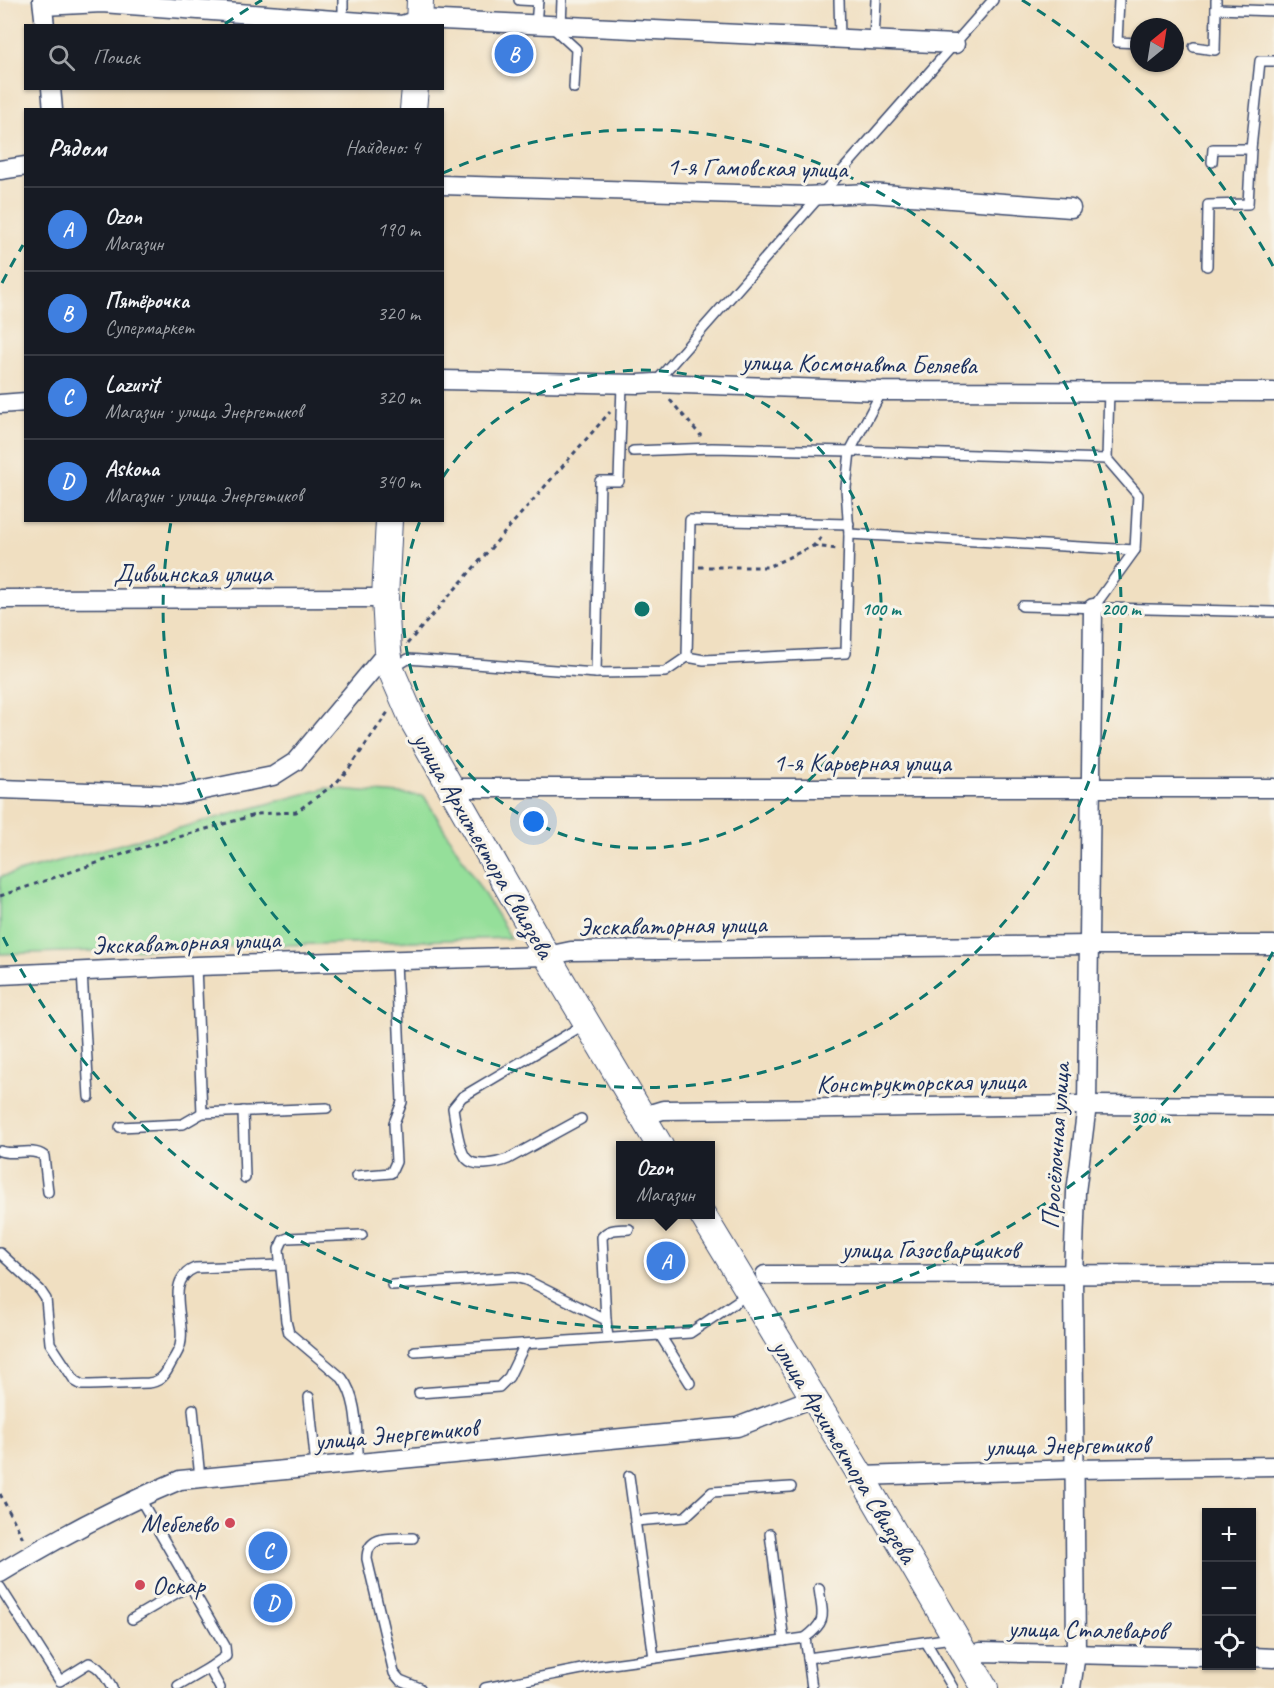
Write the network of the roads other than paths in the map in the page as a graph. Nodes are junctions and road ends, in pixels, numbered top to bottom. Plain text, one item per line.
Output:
1 (343, 0) edge
2 (519, 0) edge
3 (538, 0) edge
4 (562, 0) edge
5 (839, 0) edge
6 (876, 0) edge
7 (993, 0) edge
8 (1119, 0) edge
9 (43, 3) edge
10 (1216, 4) edge
11 (1274, 11) edge
12 (420, 15) edge
13 (343, 21) junction
14 (45, 24) edge
15 (387, 24) edge
16 (404, 24) edge
17 (549, 25) junction
18 (840, 38) junction
19 (874, 40) junction
20 (1130, 43) edge
21 (955, 44) junction
22 (1194, 47) dead end
23 (1274, 62) edge
24 (574, 88) dead end
25 (51, 90) edge
26 (415, 90) edge
27 (53, 108) edge
28 (413, 108) edge
29 (1251, 149) junction
30 (1212, 162) dead end
31 (24, 166) edge
32 (0, 170) edge
33 (444, 184) edge
34 (820, 196) junction
35 (1071, 208) dead end
36 (1207, 266) dead end
37 (444, 381) edge
38 (655, 383) junction
39 (622, 384) junction
40 (1109, 390) junction
41 (882, 391) junction
42 (1274, 392) edge
43 (24, 402) edge
44 (0, 404) edge
45 (633, 451) dead end
46 (850, 451) junction
47 (1107, 459) junction
48 (389, 522) edge
49 (849, 529) junction
50 (1135, 550) junction
51 (0, 598) edge
52 (385, 598) junction
53 (1022, 606) dead end
54 (1093, 608) junction
55 (1274, 612) edge
56 (394, 656) junction
57 (687, 657) junction
58 (596, 673) junction
59 (1092, 787) junction
60 (450, 788) junction
61 (1274, 788) edge
62 (0, 789) edge
63 (1090, 945) junction
64 (1274, 945) edge
65 (547, 956) junction
66 (396, 960) junction
67 (196, 966) junction
68 (82, 971) junction
69 (0, 975) edge
70 (586, 1023) junction
71 (89, 1097) dead end
72 (1087, 1105) junction
73 (1274, 1106) edge
74 (327, 1108) dead end
75 (243, 1111) junction
76 (202, 1113) junction
77 (642, 1116) junction
78 (581, 1119) dead end
79 (120, 1127) dead end
80 (657, 1141) edge
81 (0, 1151) edge
82 (356, 1176) dead end
83 (245, 1178) dead end
84 (48, 1192) dead end
85 (705, 1219) edge
86 (629, 1229) dead end
87 (362, 1235) dead end
88 (0, 1253) edge
89 (280, 1264) junction
90 (1274, 1274) edge
91 (1073, 1275) junction
92 (758, 1284) junction
93 (392, 1285) dead end
94 (606, 1320) junction
95 (660, 1335) junction
96 (608, 1338) junction
97 (525, 1344) junction
98 (415, 1351) dead end
99 (690, 1383) dead end
100 (419, 1393) dead end
101 (309, 1397) dead end
102 (813, 1398) junction
103 (193, 1409) dead end
104 (359, 1463) junction
105 (1274, 1466) edge
106 (316, 1467) junction
107 (1076, 1469) junction
108 (629, 1476) dead end
109 (861, 1476) junction
110 (200, 1478) junction
111 (791, 1487) dead end
112 (139, 1497) junction
113 (635, 1521) junction
114 (770, 1534) dead end
115 (413, 1538) dead end
116 (0, 1573) edge
117 (190, 1585) junction
118 (0, 1587) edge
119 (819, 1588) dead end
120 (132, 1619) dead end
121 (806, 1638) junction
122 (784, 1641) junction
123 (926, 1642) junction
124 (962, 1647) junction
125 (1076, 1654) junction
126 (1202, 1657) edge
127 (1256, 1657) edge
128 (654, 1658) junction
129 (808, 1658) junction
130 (1274, 1658) edge
131 (209, 1668) junction
132 (58, 1684) edge
133 (178, 1686) dead end
134 (112, 1688) edge
135 (220, 1688) edge
136 (420, 1688) edge
137 (485, 1688) edge
138 (812, 1688) edge
139 (953, 1688) edge
140 (986, 1688) edge
141 (1071, 1688) edge

1 - 13 lane
2 - 3 lane
3 - 17 lane
4 - 17 lane
5 - 18 lane
6 - 19 lane
7 - 21 lane
8 - 20 lane
9 - 13 street
9 - 14 street
10 - 11 lane
10 - 22 lane
12 - 16 street
12 - 17 street
13 - 15 street
17 - 18 street
17 - 24 lane
18 - 19 street
19 - 21 street
21 - 34 lane
23 - 29 lane
25 - 27 street
26 - 28 main road
29 - 30 lane
29 - 36 lane
31 - 32 street
33 - 34 street, 1-я Гамовская улица
34 - 35 street, 1-я Гамовская улица
34 - 38 lane
37 - 39 street, улица Космонавта Беляева
38 - 39 street, улица Космонавта Беляева
38 - 41 street, улица Космонавта Беляева
39 - 58 lane
40 - 41 street, улица Космонавта Беляева
40 - 42 street, улица Космонавта Беляева
40 - 47 lane
41 - 46 lane
43 - 44 street
45 - 46 lane
46 - 47 lane
46 - 49 lane
47 - 50 lane
48 - 52 main road, улица Архитектора Свиязева
49 - 50 lane
49 - 57 lane
49 - 57 lane
50 - 54 lane
51 - 52 street, Дивьинская улица
52 - 56 main road, улица Архитектора Свиязева
53 - 54 lane
54 - 55 lane
54 - 59 street, Просёлочная улица
56 - 58 lane
56 - 60 main road, улица Архитектора Свиязева
56 - 62 street
57 - 58 lane
59 - 60 street, 1-я Карьерная улица
59 - 61 street, 1-я Карьерная улица
59 - 63 street, Просёлочная улица
60 - 65 main road, улица Архитектора Свиязева
63 - 64 street, Экскаваторная улица
63 - 65 street, Экскаваторная улица
63 - 72 street, Просёлочная улица
65 - 66 street, Экскаваторная улица
65 - 70 main road, улица Архитектора Свиязева
66 - 67 street, Экскаваторная улица
66 - 82 lane
67 - 68 street, Экскаваторная улица
67 - 76 lane
68 - 69 street, Экскаваторная улица
68 - 71 lane
70 - 77 main road, улица Архитектора Свиязева
70 - 78 lane
72 - 73 street, Конструкторская улица
72 - 77 street, Конструкторская улица
72 - 91 street, Просёлочная улица
74 - 75 lane
75 - 76 lane
75 - 83 lane
76 - 79 lane
77 - 80 main road, улица Архитектора Свиязева
81 - 84 lane
85 - 92 main road, улица Архитектора Свиязева
86 - 94 lane
87 - 89 lane
88 - 89 lane
89 - 104 lane
90 - 91 street, улица Газосварщиков
91 - 92 street, улица Газосварщиков
91 - 107 street, Просёлочная улица
92 - 95 lane
92 - 102 main road, улица Архитектора Свиязева
93 - 94 lane
94 - 96 lane
95 - 96 lane
95 - 99 lane
96 - 97 lane
97 - 98 lane
97 - 100 lane
101 - 106 lane
102 - 104 street, улица Энергетиков
102 - 109 main road, улица Архитектора Свиязева
103 - 110 lane
104 - 106 street, улица Энергетиков
105 - 107 street, улица Энергетиков
106 - 110 street, улица Энергетиков
107 - 109 street, улица Энергетиков
107 - 125 street, Просёлочная улица
108 - 113 lane
109 - 124 main road, улица Архитектора Свиязева
110 - 112 street, улица Энергетиков
111 - 113 lane
112 - 116 street, улица Энергетиков
112 - 117 lane
113 - 128 lane
114 - 122 lane
115 - 136 lane
117 - 120 lane
117 - 131 lane
118 - 132 lane
119 - 121 lane
121 - 122 lane
121 - 129 lane
122 - 128 lane
123 - 124 lane
123 - 129 lane
123 - 139 lane
124 - 125 street, улица Сталеваров
124 - 140 main road, улица Архитектора Свиязева
125 - 126 street, улица Сталеваров
125 - 141 street, Просёлочная улица
127 - 130 street
128 - 137 lane
129 - 138 lane
131 - 133 lane
131 - 135 lane
132 - 134 lane

